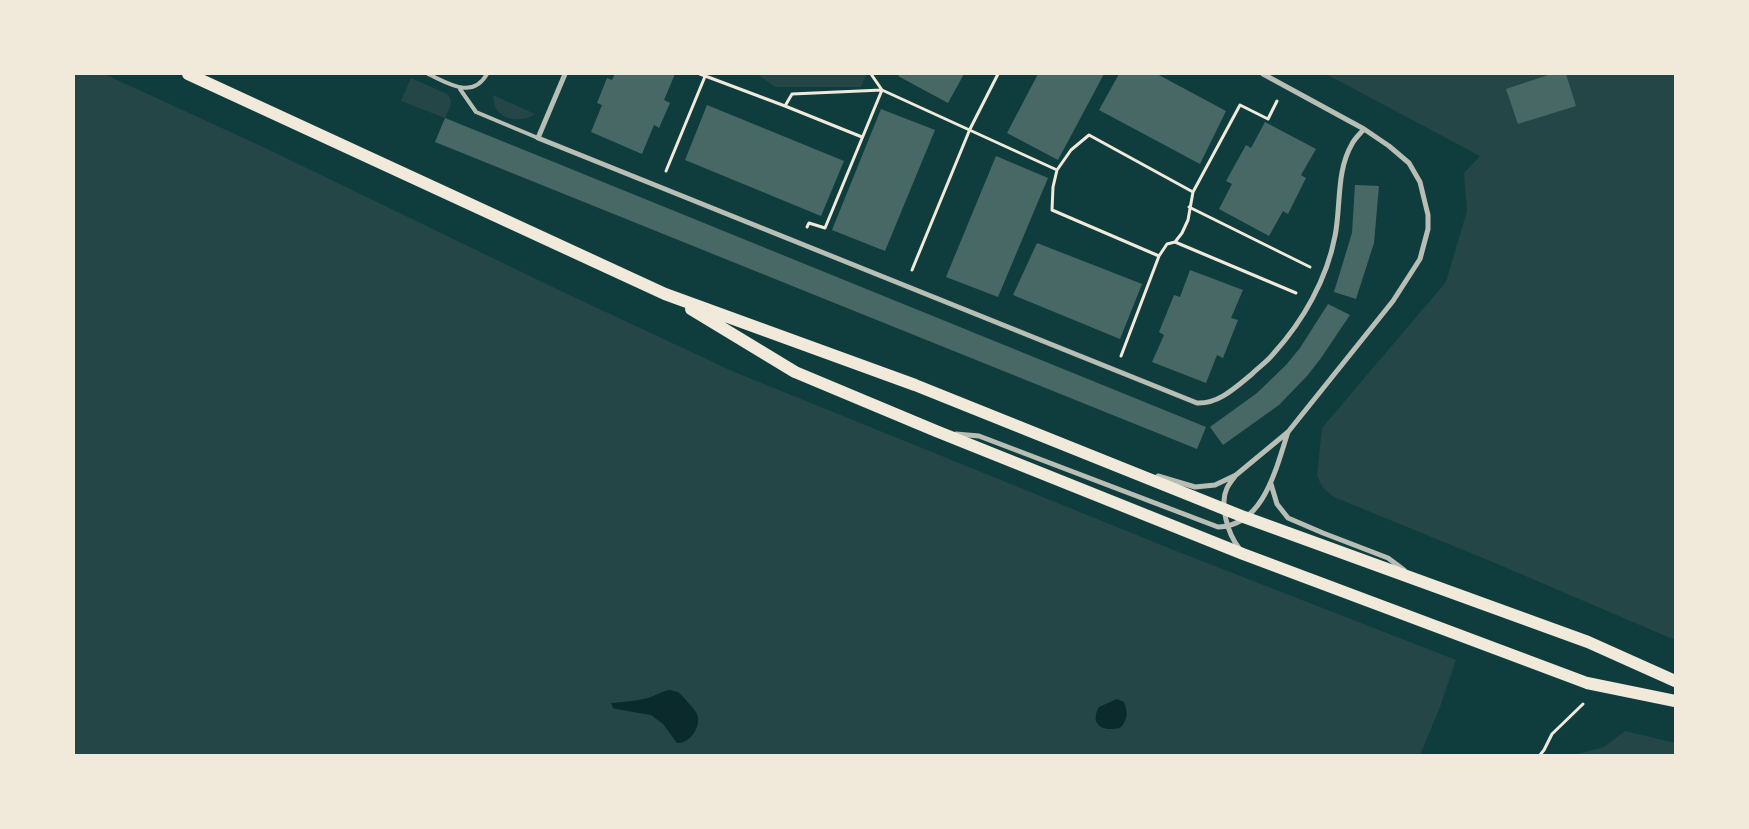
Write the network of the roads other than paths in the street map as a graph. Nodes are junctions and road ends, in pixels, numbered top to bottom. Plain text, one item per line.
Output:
1 (188, 74) edge
2 (428, 74) edge
3 (487, 74) edge
4 (565, 74) edge
5 (1263, 74) edge
6 (460, 89) junction
7 (1364, 129) junction
8 (538, 138) junction
9 (665, 294) junction
10 (936, 431) junction
11 (1288, 432) junction
12 (1109, 463) junction
13 (1236, 475) junction
14 (1271, 484) junction
15 (1224, 508) junction
16 (1244, 517) junction
17 (1228, 527) junction
18 (1243, 554) junction
19 (1419, 580) junction
20 (1675, 681) edge
21 (1675, 701) edge

1 - 9 main road
2 - 6 lane
3 - 6 lane
4 - 8 street
5 - 7 street
6 - 8 lane
7 - 8 street
7 - 11 street
9 - 10 main road
9 - 12 main road
10 - 17 street
10 - 18 main road
11 - 13 street
11 - 14 street
12 - 13 street
12 - 15 main road
13 - 15 street
14 - 16 street
14 - 19 street
15 - 16 main road
15 - 17 street
16 - 17 street
16 - 19 main road
17 - 18 street
18 - 21 main road
19 - 20 main road

